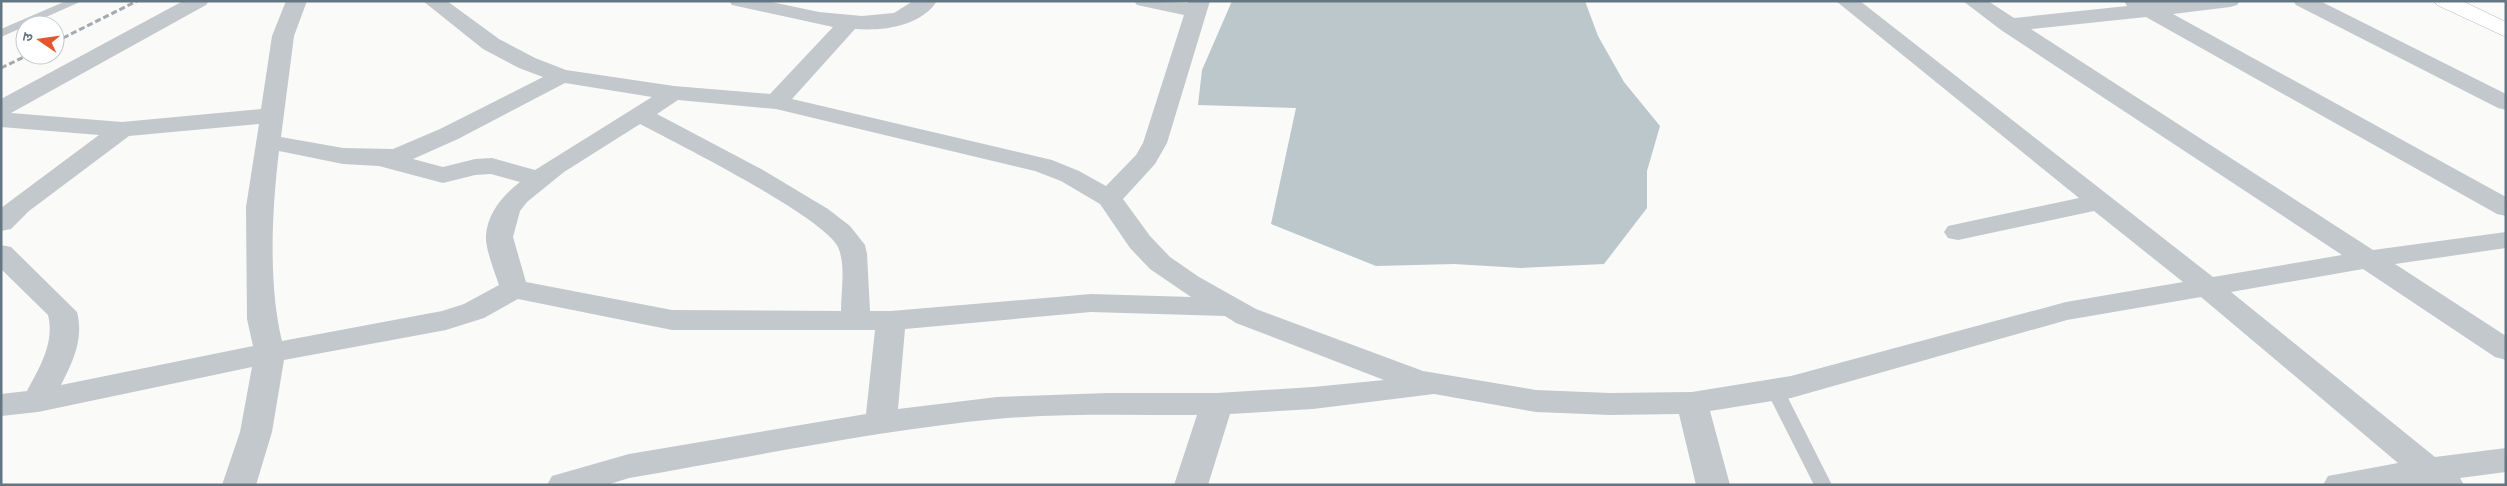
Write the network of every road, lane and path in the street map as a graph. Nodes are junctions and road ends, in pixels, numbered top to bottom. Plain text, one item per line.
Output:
1 (76, 1) edge
2 (199, 1) edge
3 (297, 1) edge
4 (433, 1) edge
5 (740, 1) edge
6 (927, 1) edge
7 (1144, 1) edge
8 (1846, 1) edge
9 (1973, 1) edge
10 (2230, 1) edge
11 (2303, 1) edge
12 (2444, 1) edge
13 (2141, 5) edge
14 (1197, 6) edge
15 (848, 22) junction
16 (2009, 25) junction
17 (2506, 30) edge
18 (1, 33) edge
19 (562, 76) junction
20 (674, 93) junction
21 (776, 102) junction
22 (2506, 103) edge
23 (1, 109) edge
24 (639, 114) junction
25 (272, 115) junction
26 (1, 120) edge
27 (122, 129) junction
28 (268, 142) junction
29 (380, 158) junction
30 (539, 179) junction
31 (1110, 198) junction
32 (2100, 202) junction
33 (2506, 208) edge
34 (1, 223) edge
35 (1958, 232) dead end
36 (2506, 240) edge
37 (1, 253) edge
38 (2365, 260) junction
39 (2207, 287) junction
40 (514, 289) junction
41 (1231, 307) junction
42 (855, 321) junction
43 (891, 321) junction
44 (2506, 350) edge
45 (270, 353) junction
46 (1439, 384) junction
47 (1775, 390) junction
48 (38, 401) junction
49 (1692, 403) junction
50 (1217, 404) junction
51 (1, 405) edge
52 (881, 423) junction
53 (2506, 460) edge
54 (2438, 477) edge
55 (239, 485) edge
56 (564, 485) edge
57 (1191, 485) edge
58 (1713, 485) edge
59 (1823, 485) edge
60 (2340, 485) edge

1 - 18 lane
2 - 23 street
3 - 25 street
4 - 19 street
5 - 15 street
6 - 15 street
7 - 14 street
8 - 32 street
9 - 16 street
10 - 13 street
11 - 22 street
12 - 17 main road
13 - 16 street
13 - 33 street
14 - 31 street
15 - 21 street
16 - 38 street
19 - 20 street
19 - 29 street
20 - 21 street
20 - 24 street
21 - 31 street
24 - 30 street
24 - 42 street
25 - 27 street
25 - 28 street
26 - 27 street
27 - 34 street
28 - 29 street
28 - 45 street
29 - 30 street
30 - 40 street
31 - 41 street
32 - 35 street
32 - 39 street
36 - 38 street
37 - 48 street
38 - 39 street
38 - 44 street
39 - 47 street
39 - 54 street
40 - 42 street
40 - 45 street
41 - 43 street
41 - 46 street
42 - 43 street
43 - 52 street
45 - 48 street
45 - 55 street
46 - 49 street
46 - 50 street
47 - 49 street
47 - 59 lane
48 - 51 street
49 - 58 street
50 - 52 street
50 - 57 street
52 - 56 street
53 - 54 street
54 - 60 street

